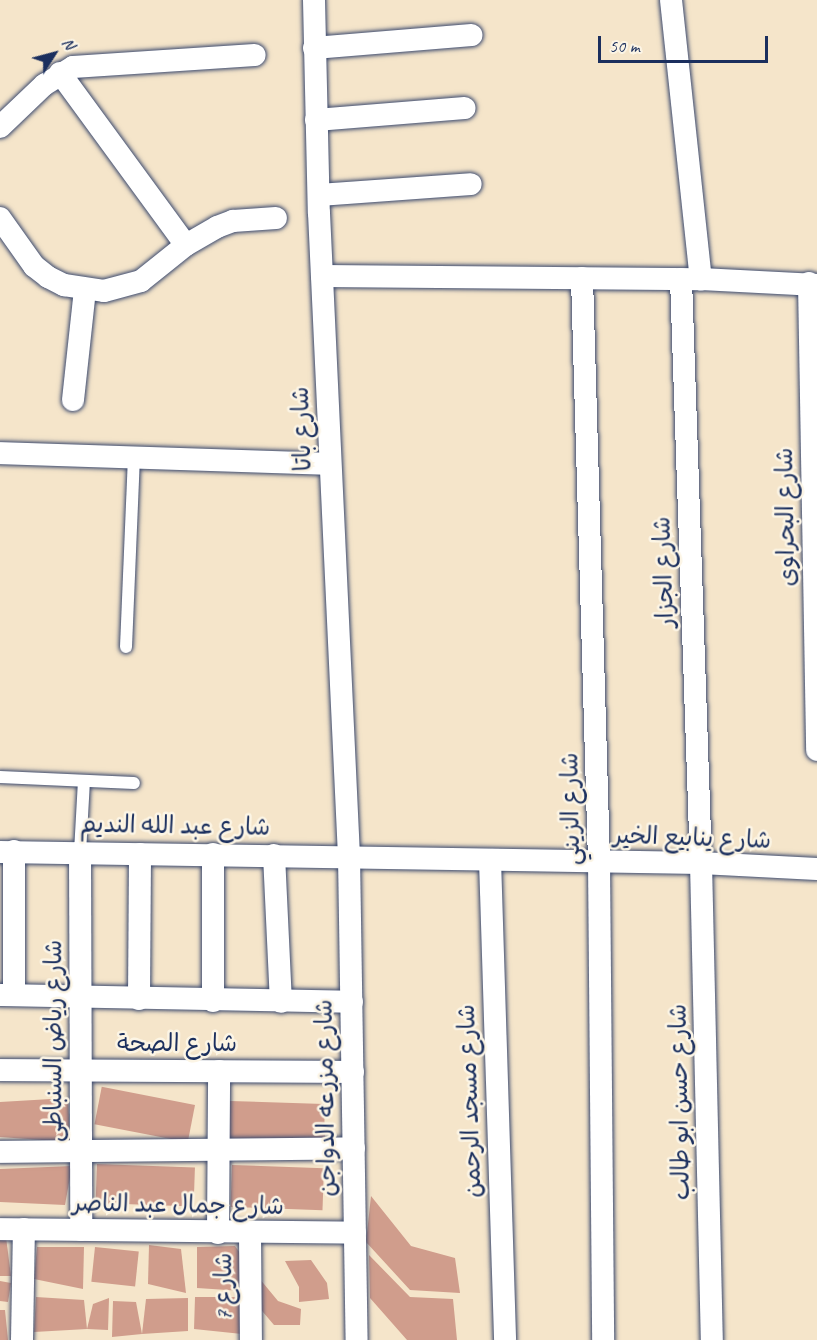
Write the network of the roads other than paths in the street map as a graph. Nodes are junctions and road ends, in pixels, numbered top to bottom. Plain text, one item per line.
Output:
1 (314, 0) edge
2 (670, 0) edge
3 (471, 36) dead end
4 (314, 48) junction
5 (255, 55) dead end
6 (60, 73) junction
7 (465, 108) dead end
8 (316, 120) junction
9 (0, 127) edge
10 (471, 184) dead end
11 (319, 195) junction
12 (0, 218) edge
13 (276, 218) dead end
14 (5, 242) edge
15 (186, 244) junction
16 (322, 276) junction
17 (582, 278) junction
18 (691, 279) junction
19 (813, 284) edge
20 (85, 290) junction
21 (73, 400) dead end
22 (0, 453) edge
23 (134, 457) junction
24 (330, 465) junction
25 (126, 647) dead end
26 (817, 750) edge
27 (0, 777) edge
28 (84, 781) junction
29 (134, 783) dead end
30 (7, 852) edge
31 (80, 852) junction
32 (140, 854) junction
33 (213, 854) junction
34 (274, 855) junction
35 (349, 856) junction
36 (490, 861) junction
37 (599, 862) junction
38 (701, 863) junction
39 (817, 869) edge
40 (7, 995) edge
41 (81, 997) junction
42 (139, 999) junction
43 (213, 1001) junction
44 (281, 1002) junction
45 (352, 1002) junction
46 (0, 1070) edge
47 (81, 1070) junction
48 (219, 1071) junction
49 (353, 1072) junction
50 (354, 1148) junction
51 (219, 1150) junction
52 (81, 1151) junction
53 (0, 1152) edge
54 (0, 1229) edge
55 (24, 1229) junction
56 (81, 1230) junction
57 (218, 1233) junction
58 (250, 1233) junction
59 (355, 1233) junction
60 (22, 1340) edge
61 (251, 1340) edge
62 (357, 1340) edge
63 (505, 1340) edge
64 (603, 1340) edge
65 (712, 1340) edge

1 - 4 street, شارع باتا
2 - 18 street, شارع الجزار
3 - 4 street
4 - 8 street, شارع باتا
5 - 6 street
6 - 9 street
6 - 15 street
7 - 8 street
8 - 11 street, شارع باتا
10 - 11 street
11 - 16 street, شارع باتا
12 - 14 street
13 - 15 street
14 - 20 street
15 - 20 street
16 - 17 street
16 - 24 street, شارع باتا
17 - 18 street
17 - 37 street, شارع الزيني
18 - 19 street
18 - 38 street, شارع الجزار
19 - 26 street, شارع البحراوى
20 - 21 street
22 - 23 street
23 - 24 street
23 - 25 lane
24 - 35 street, شارع باتا
27 - 28 lane
28 - 29 lane
28 - 31 lane
30 - 31 street, شارع عبد الله النديم
30 - 40 street
31 - 32 street, شارع عبد الله النديم
31 - 41 street, شارع رياض السنباطى
32 - 33 street, شارع عبد الله النديم
32 - 42 street
33 - 34 street, شارع عبد الله النديم
33 - 43 street
34 - 35 street, شارع عبد الله النديم
34 - 44 street
35 - 36 street, شارع ينابيع الخير
35 - 45 street, شارع مزرعه الدواجن
36 - 37 street, شارع ينابيع الخير
36 - 63 street, شارع مسجد الرحمن
37 - 38 street, شارع ينابيع الخير
37 - 64 street, شارع الزيني
38 - 39 street, شارع ينابيع الخير
38 - 65 street, شارع حسن ابو طالب
40 - 41 street
41 - 42 street
41 - 47 street, شارع رياض السنباطى
42 - 43 street
43 - 44 street
44 - 45 street
45 - 49 street, شارع مزرعه الدواجن
46 - 47 street, شارع الصحة
47 - 48 street, شارع الصحة
47 - 52 street, شارع رياض السنباطى
48 - 49 street, شارع الصحة
48 - 51 street
49 - 50 street, شارع مزرعه الدواجن
50 - 51 street
50 - 59 street, شارع مزرعه الدواجن
51 - 52 street
51 - 57 street
52 - 53 street
52 - 56 street, شارع رياض السنباطى
54 - 55 street, شارع جمال عبد الناصر
55 - 56 street, شارع جمال عبد الناصر
55 - 60 street
56 - 57 street, شارع جمال عبد الناصر
57 - 58 street, شارع جمال عبد الناصر
58 - 59 street, شارع جمال عبد الناصر
58 - 61 street, شارع 7
59 - 62 street, شارع مزرعه الدواجن

